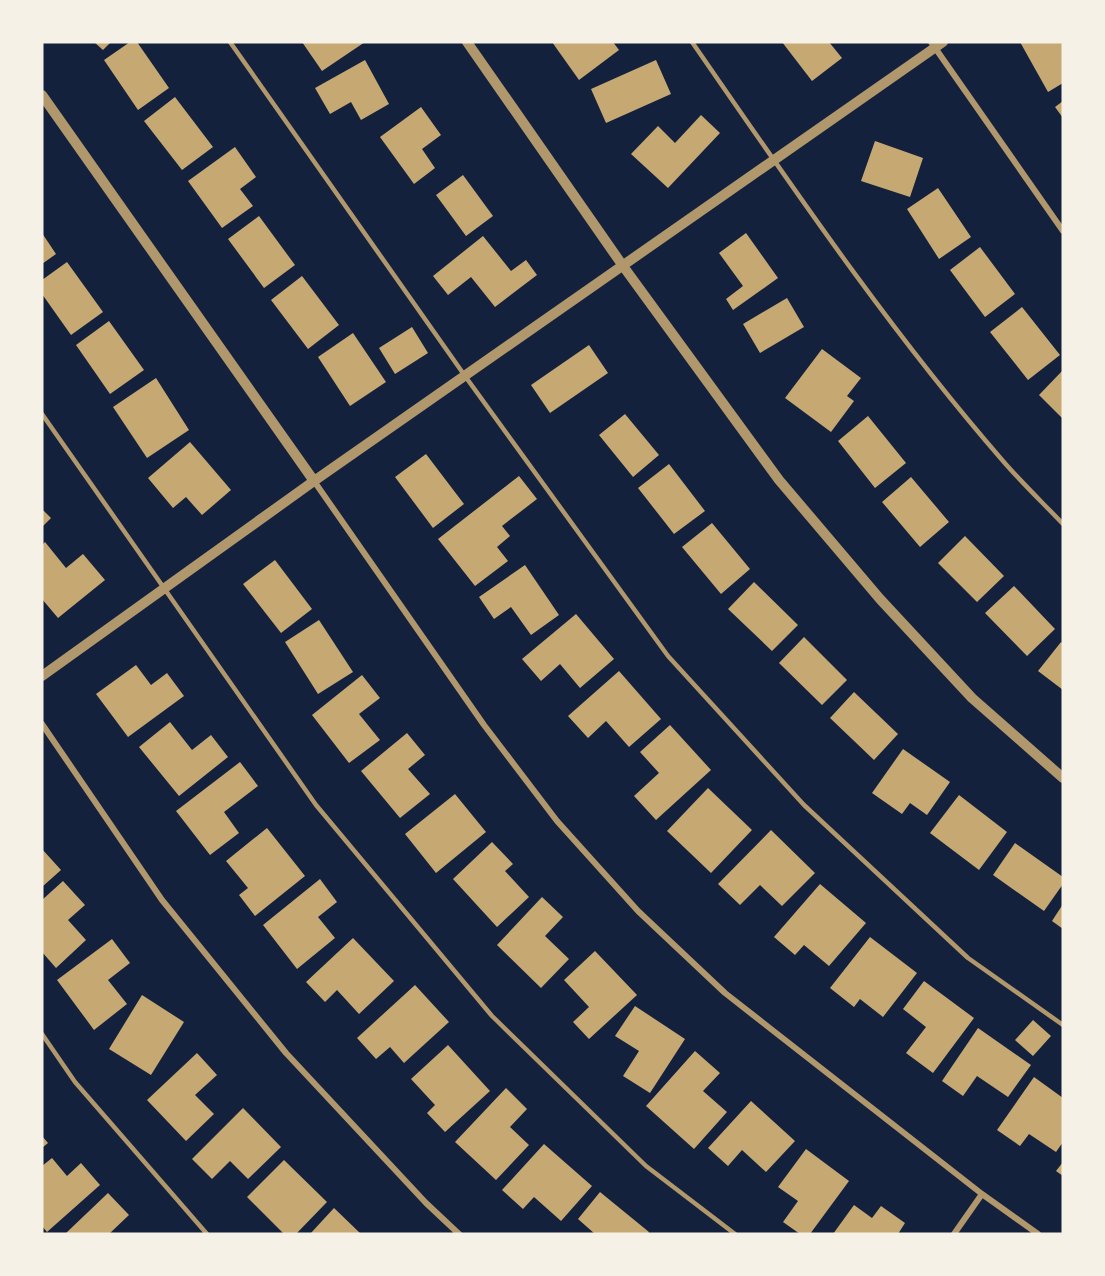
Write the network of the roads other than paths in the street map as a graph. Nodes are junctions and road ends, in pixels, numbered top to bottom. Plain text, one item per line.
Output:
1 (230, 42) edge
2 (466, 42) edge
3 (692, 42) edge
4 (937, 44) edge
5 (42, 95) edge
6 (774, 161) junction
7 (1063, 231) edge
8 (623, 266) junction
9 (465, 376) junction
10 (42, 414) edge
11 (314, 482) junction
12 (1063, 524) edge
13 (164, 589) junction
14 (42, 676) edge
15 (42, 724) edge
16 (1063, 778) edge
17 (1063, 1025) edge
18 (42, 1034) edge
19 (982, 1194) junction
20 (207, 1234) edge
21 (459, 1234) edge
22 (735, 1234) edge
23 (954, 1234) edge
24 (1038, 1234) edge

1 - 9 lane
2 - 8 street
3 - 6 lane
4 - 6 street
4 - 7 street
5 - 11 street
6 - 8 street
6 - 12 lane
8 - 9 street
8 - 16 street
9 - 11 street
9 - 17 lane
10 - 13 lane
11 - 13 street
11 - 19 street
13 - 14 street
13 - 22 lane
15 - 21 street
18 - 20 lane
19 - 23 street
19 - 24 street

